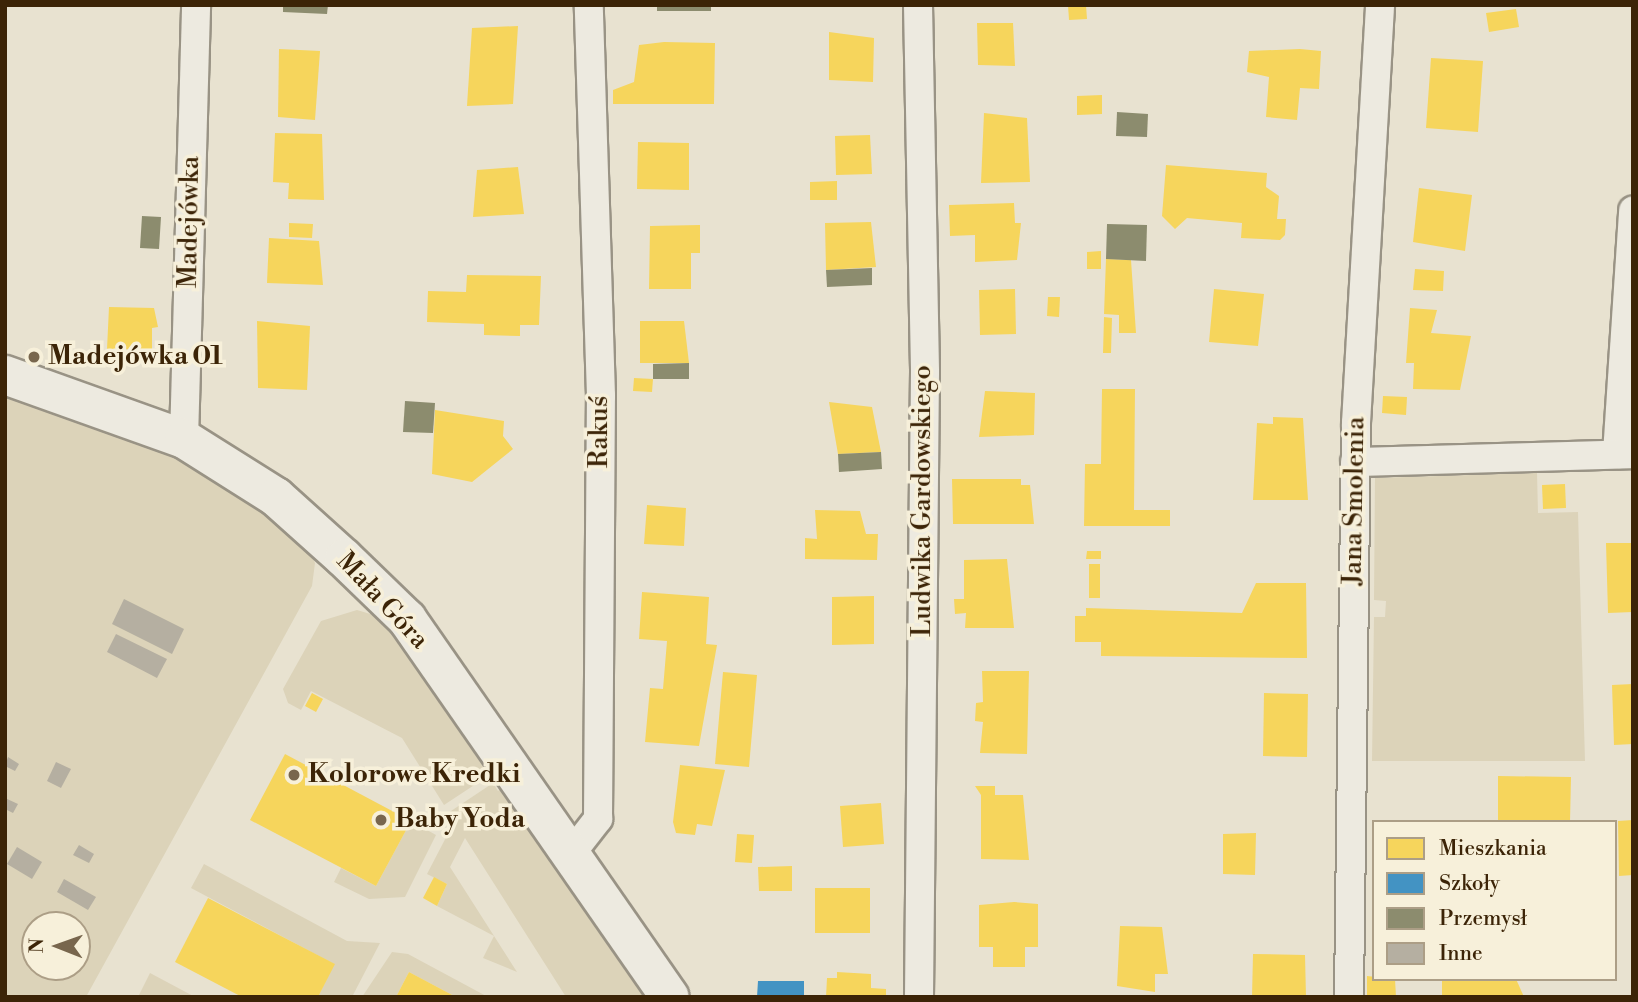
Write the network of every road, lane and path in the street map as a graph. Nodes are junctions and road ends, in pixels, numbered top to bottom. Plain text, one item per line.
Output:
1 (196, 5) edge
2 (589, 5) edge
3 (918, 5) edge
4 (1380, 5) edge
5 (1633, 211) edge
6 (5, 375) edge
7 (184, 439) junction
8 (1625, 454) edge
9 (1355, 462) junction
10 (573, 851) junction
11 (670, 997) edge
12 (919, 997) edge
13 (1349, 997) edge

1 - 7 street, Madejówka
2 - 10 street, Rakuś
3 - 12 street, Ludwika Gardowskiego
4 - 9 street, Jana Smolenia
5 - 8 street
6 - 7 street, Mała Góra
7 - 10 street, Mała Góra
8 - 9 street
9 - 13 street, Jana Smolenia
10 - 11 street, Mała Góra

